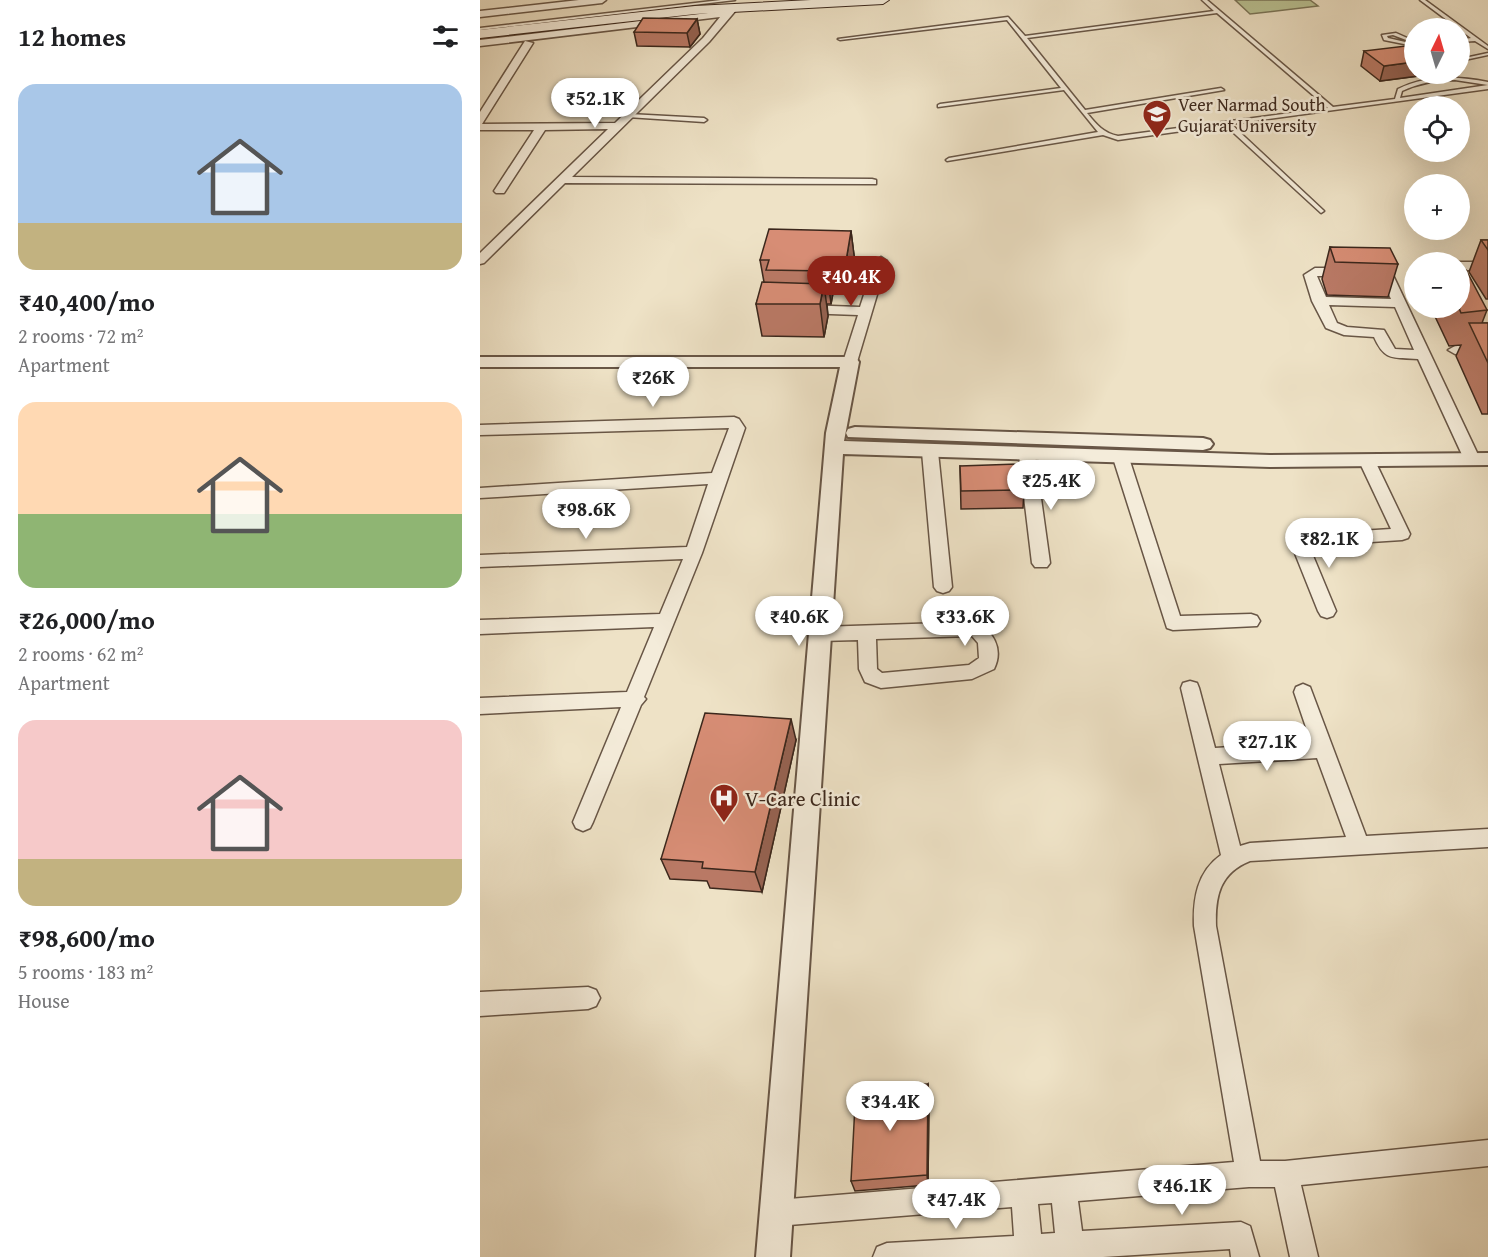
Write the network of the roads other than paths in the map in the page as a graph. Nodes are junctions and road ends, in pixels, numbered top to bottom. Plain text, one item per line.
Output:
1 (602, 0) edge
2 (657, 0) edge
3 (883, 0) edge
4 (1204, 0) edge
5 (1422, 0) edge
6 (585, 1) edge
7 (762, 3) edge
8 (696, 5) edge
9 (732, 7) edge
10 (1218, 12) junction
11 (480, 14) edge
12 (480, 22) edge
13 (480, 29) edge
14 (480, 34) edge
15 (1025, 37) junction
16 (840, 39) dead end
17 (1476, 39) junction
18 (1470, 40) edge
19 (480, 43) edge
20 (528, 43) dead end
21 (1414, 44) edge
22 (1488, 48) edge
23 (1488, 54) edge
24 (1470, 58) edge
25 (1488, 85) edge
26 (1063, 89) junction
27 (1221, 90) dead end
28 (1397, 100) junction
29 (940, 106) dead end
30 (1332, 109) junction
31 (1083, 112) junction
32 (629, 116) junction
33 (704, 120) dead end
34 (480, 121) edge
35 (1227, 124) junction
36 (542, 126) junction
37 (619, 126) junction
38 (480, 127) edge
39 (1102, 133) junction
40 (949, 160) dead end
41 (564, 180) junction
42 (872, 182) dead end
43 (500, 191) dead end
44 (1321, 211) dead end
45 (481, 258) edge
46 (881, 261) dead end
47 (1470, 266) edge
48 (1488, 266) edge
49 (1319, 301) junction
50 (1400, 303) junction
51 (795, 309) edge
52 (866, 311) junction
53 (1479, 331) edge
54 (1455, 350) dead end
55 (1424, 355) junction
56 (480, 362) edge
57 (850, 362) junction
58 (480, 430) edge
59 (835, 440) junction
60 (1488, 444) edge
61 (930, 452) junction
62 (1475, 454) edge
63 (1027, 455) junction
64 (1121, 458) junction
65 (1367, 461) junction
66 (718, 478) junction
67 (480, 493) edge
68 (694, 553) junction
69 (480, 561) edge
70 (1041, 563) dead end
71 (943, 587) dead end
72 (1327, 611) dead end
73 (667, 620) junction
74 (1251, 621) dead end
75 (480, 627) edge
76 (867, 633) junction
77 (820, 634) junction
78 (1190, 688) dead end
79 (1303, 692) dead end
80 (636, 699) junction
81 (480, 706) edge
82 (1324, 749) junction
83 (1208, 757) junction
84 (583, 822) dead end
85 (1488, 838) edge
86 (1359, 845) junction
87 (1232, 857) junction
88 (588, 998) dead end
89 (480, 1004) edge
90 (1488, 1153) edge
91 (1249, 1174) junction
92 (1285, 1174) junction
93 (1064, 1189) junction
94 (1024, 1192) junction
95 (777, 1213) junction
96 (1029, 1248) junction
97 (1086, 1249) edge
98 (1002, 1253) edge
99 (773, 1257) edge
100 (887, 1257) edge
101 (1245, 1257) edge
102 (1304, 1257) edge

1 - 6 street
2 - 12 main road
3 - 7 main road
4 - 10 lane
5 - 17 lane
6 - 11 street
7 - 9 main road
8 - 9 main road
8 - 13 lane
8 - 14 main road
9 - 19 street
9 - 32 street
10 - 15 lane
10 - 30 lane
15 - 16 lane
15 - 26 lane
17 - 18 lane
17 - 22 lane
20 - 34 street
21 - 21 lane
23 - 24 lane
25 - 28 lane
25 - 28 lane
26 - 29 lane
26 - 31 lane
27 - 31 lane
28 - 30 lane
30 - 35 lane
31 - 39 lane
32 - 33 lane
32 - 37 street
35 - 39 lane
35 - 44 lane
36 - 37 street
36 - 38 street
36 - 43 street
37 - 41 street
39 - 40 lane
41 - 42 street
41 - 45 street
46 - 52 street
47 - 48 street
49 - 50 street
49 - 50 street
49 - 55 street
50 - 55 street
51 - 52 street
52 - 57 street
53 - 54 street
55 - 62 street
56 - 57 street
57 - 59 street
58 - 66 street
59 - 61 street
59 - 62 street
59 - 77 street
60 - 62 street
61 - 63 street
61 - 71 street
62 - 65 street
63 - 64 street
63 - 70 street
64 - 65 street
64 - 74 street
65 - 72 street
66 - 67 street
66 - 68 street
68 - 69 street
68 - 73 street
73 - 75 street
73 - 80 street
76 - 76 street
76 - 77 street
77 - 95 street
78 - 83 street
79 - 82 street
80 - 81 street
80 - 84 street
82 - 83 street
82 - 86 street
83 - 87 street
85 - 86 street
86 - 87 street
87 - 91 street
88 - 89 street
90 - 92 street
91 - 92 street
91 - 93 street
92 - 102 street
93 - 94 street
93 - 97 street
94 - 95 street
94 - 96 street
95 - 99 street
96 - 97 street
96 - 98 street
97 - 101 street
98 - 100 street

